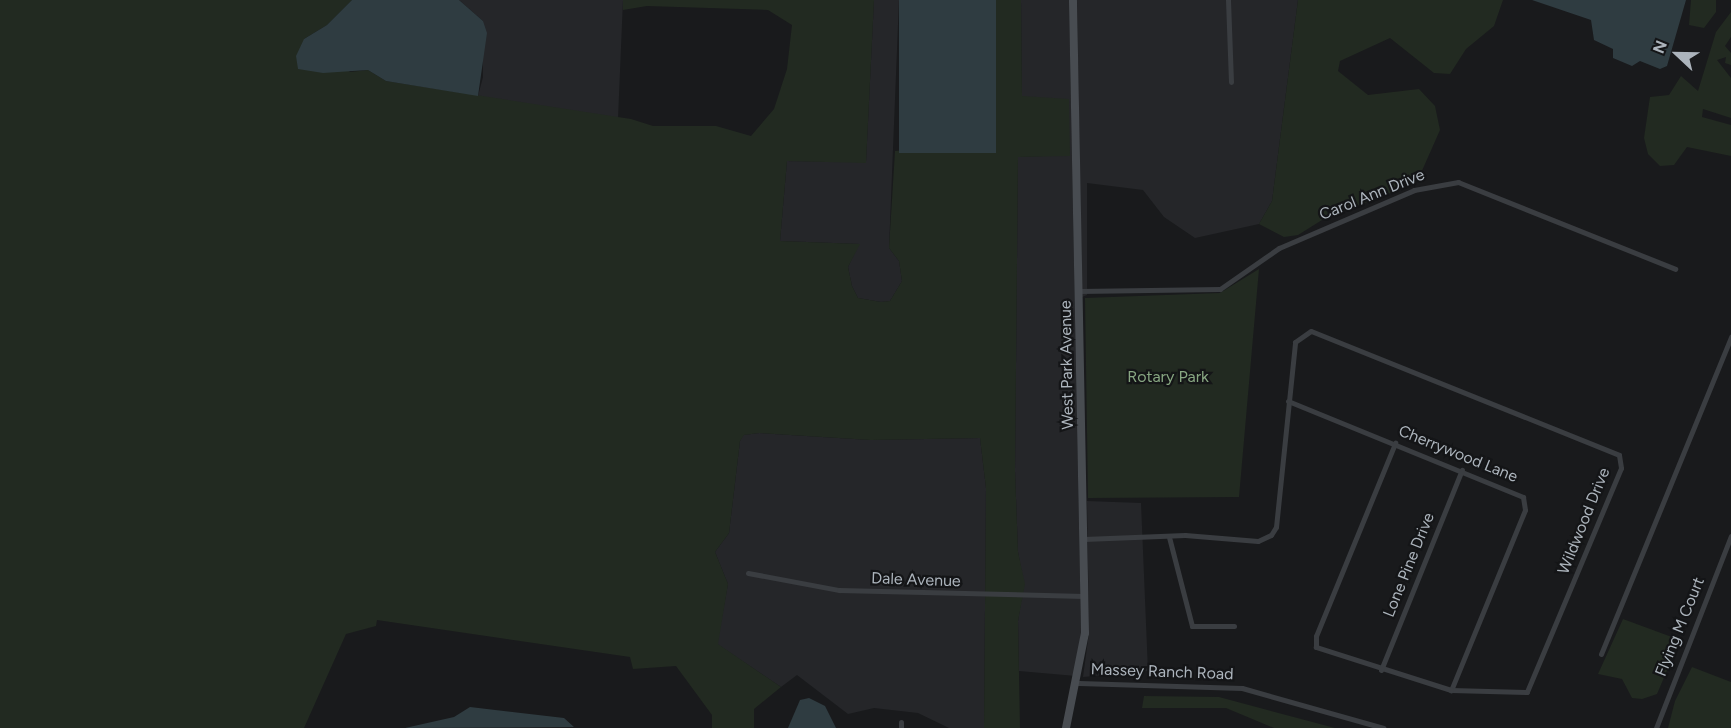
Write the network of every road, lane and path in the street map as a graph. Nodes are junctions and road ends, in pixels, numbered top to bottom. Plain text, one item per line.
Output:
1 (1073, 0) edge
2 (1228, 0) edge
3 (1231, 82) dead end
4 (1675, 269) dead end
5 (1079, 291) junction
6 (1731, 337) edge
7 (1288, 401) junction
8 (1395, 443) junction
9 (1462, 470) junction
10 (1731, 536) edge
11 (1169, 537) junction
12 (1084, 539) junction
13 (748, 573) dead end
14 (1084, 596) junction
15 (1234, 626) dead end
16 (1601, 654) dead end
17 (1381, 670) junction
18 (1079, 683) junction
19 (1451, 690) junction
20 (1066, 728) edge
21 (1383, 728) edge
22 (1656, 728) edge

1 - 5 street, West Park Avenue
2 - 3 street
4 - 5 street, Carol Ann Drive
5 - 12 street, West Park Avenue
6 - 16 street
7 - 8 street, Cherrywood Lane
7 - 11 street, Wildwood Drive
7 - 19 street, Wildwood Drive
8 - 9 street, Cherrywood Lane
8 - 17 street, Wildwood Drive
9 - 17 street, Lone Pine Drive
9 - 19 street, Cherrywood Lane
10 - 22 street, Flying M Court
11 - 12 street
11 - 15 street
12 - 14 street, West Park Avenue
13 - 14 street, Dale Avenue
14 - 18 street, West Park Avenue
17 - 19 street, Wildwood Drive
18 - 20 street, West Park Avenue
18 - 21 street, Massey Ranch Road

